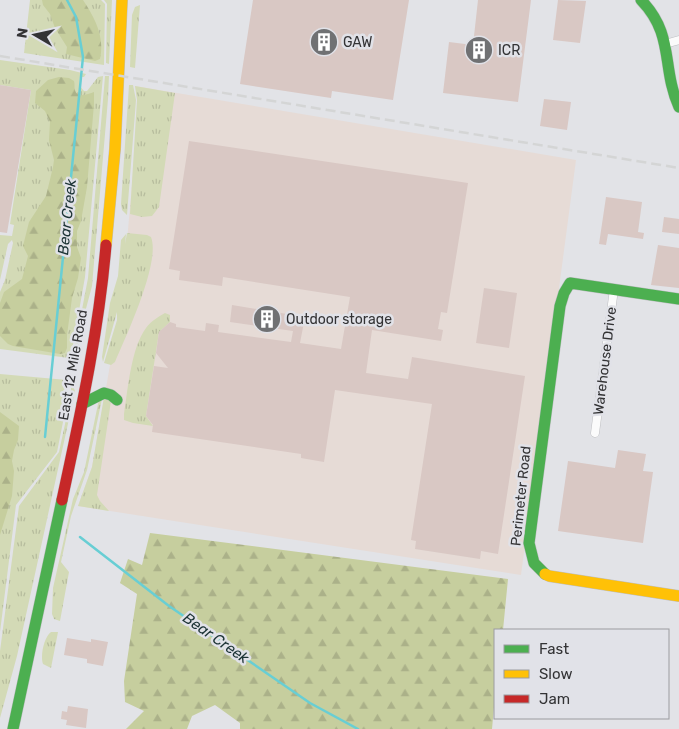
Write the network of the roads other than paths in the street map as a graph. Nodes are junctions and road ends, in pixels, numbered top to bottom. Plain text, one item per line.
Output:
1 (122, 0) edge
2 (641, 0) edge
3 (679, 40) edge
4 (665, 44) junction
5 (679, 107) edge
6 (614, 289) junction
7 (679, 298) edge
8 (117, 400) dead end
9 (82, 404) junction
10 (595, 433) dead end
11 (679, 596) edge
12 (13, 729) edge

1 - 9 main road, East 12 Mile Road
2 - 4 main road
3 - 4 street
4 - 5 main road
6 - 7 main road
6 - 10 street, Warehouse Drive
6 - 11 main road, Perimeter Road
8 - 9 main road
9 - 12 main road, East 12 Mile Road

